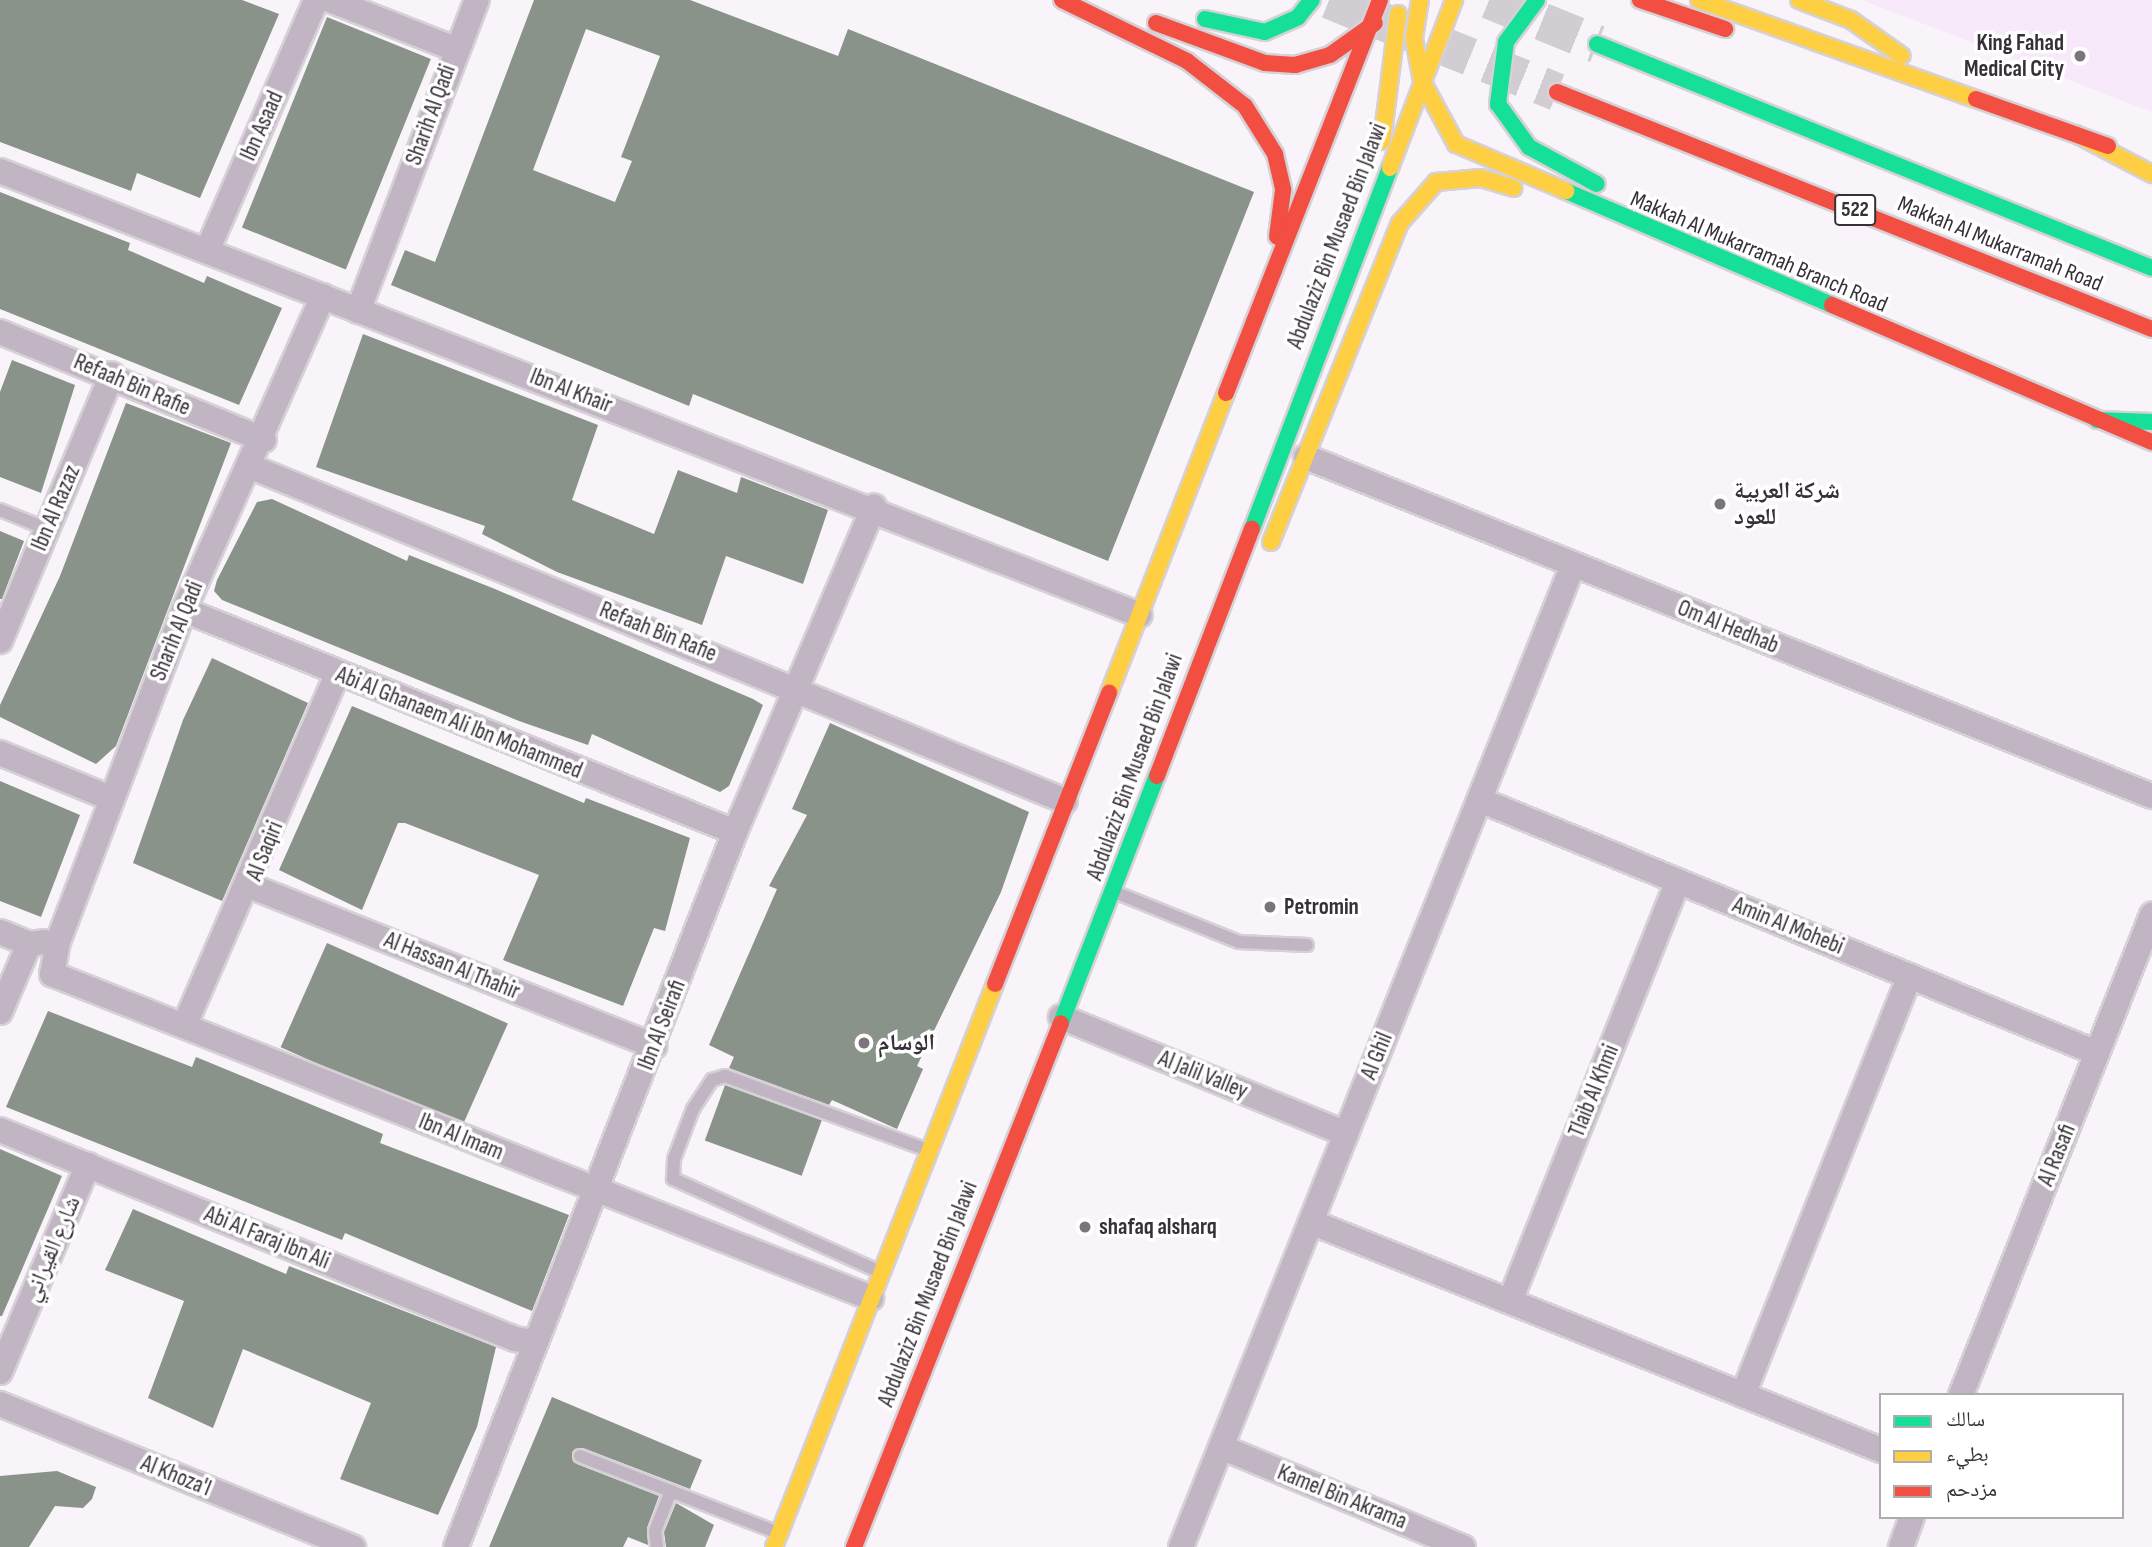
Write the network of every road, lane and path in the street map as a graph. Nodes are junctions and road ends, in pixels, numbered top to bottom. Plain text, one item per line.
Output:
1 (316, 0) edge
2 (330, 0) edge
3 (477, 0) edge
4 (1062, 0) edge
5 (1091, 0) edge
6 (1312, 0) edge
7 (1380, 0) edge
8 (1399, 0) edge
9 (1420, 0) edge
10 (1469, 0) edge
11 (1537, 0) edge
12 (1640, 0) edge
13 (1699, 0) edge
14 (1799, 0) edge
15 (1451, 6) edge
16 (1189, 13) dead end
17 (1370, 27) junction
18 (1414, 39) junction
19 (1597, 44) tunnel mouth
20 (455, 49) junction
21 (1392, 57) junction
22 (1422, 81) junction
23 (1949, 90) junction
24 (1557, 92) tunnel mouth
25 (1330, 134) junction
26 (2076, 134) junction
27 (2152, 163) edge
28 (0, 171) edge
29 (2152, 174) edge
30 (1363, 229) junction
31 (207, 251) junction
32 (2152, 268) edge
33 (1763, 278) junction
34 (1272, 288) junction
35 (323, 296) junction
36 (358, 311) junction
37 (2152, 329) edge
38 (0, 332) edge
39 (112, 374) junction
40 (2097, 420) junction
41 (2152, 422) edge
42 (264, 440) junction
43 (2152, 442) edge
44 (1306, 457) junction
45 (249, 466) junction
46 (874, 506) junction
47 (0, 510) edge
48 (47, 529) junction
49 (1262, 565) dead end
50 (1573, 565) junction
51 (1244, 599) dead end
52 (184, 610) junction
53 (1140, 615) junction
54 (0, 641) edge
55 (1203, 646) junction
56 (337, 674) junction
57 (798, 689) junction
58 (0, 753) edge
59 (2152, 796) edge
60 (112, 799) junction
61 (1480, 800) junction
62 (1065, 801) junction
63 (735, 832) junction
64 (1678, 881) junction
65 (250, 886) junction
66 (1113, 892) junction
67 (2152, 915) edge
68 (0, 932) edge
69 (58, 941) junction
70 (29, 944) junction
71 (1307, 945) dead end
72 (52, 974) joint
73 (1910, 976) junction
74 (0, 1012) edge
75 (1061, 1017) junction
76 (185, 1024) junction
77 (654, 1046) junction
78 (2097, 1053) junction
79 (0, 1130) edge
80 (1346, 1134) junction
81 (929, 1151) junction
82 (88, 1165) junction
83 (597, 1193) junction
84 (1311, 1222) junction
85 (881, 1273) junction
86 (871, 1298) junction
87 (1510, 1301) junction
88 (535, 1342) junction
89 (0, 1372) edge
90 (1962, 1393) edge
91 (1743, 1395) junction
92 (0, 1404) edge
93 (1221, 1447) junction
94 (1879, 1449) edge
95 (580, 1456) dead end
96 (671, 1491) junction
97 (1911, 1519) edge
98 (777, 1540) edge
99 (353, 1547) edge
100 (456, 1547) edge
101 (657, 1547) edge
102 (854, 1547) edge
103 (1181, 1547) edge
104 (1463, 1547) edge
105 (1901, 1547) edge

1 - 31 street, Ibn Asaad
2 - 20 street
3 - 20 street, Sharih Al Qadi
4 - 34 main road
5 - 17 main road
6 - 16 main road
7 - 17 main road, Abdulaziz Bin Musaed Bin Jalawi
8 - 17 main road
8 - 21 main road
9 - 18 main road, Makkah Al Mukarramah Branch Road
10 - 15 main road
11 - 33 main road
12 - 23 main road
13 - 23 main road
14 - 23 main road
15 - 18 main road
15 - 22 main road, Abdulaziz Bin Musaed Bin Jalawi
17 - 25 main road, Abdulaziz Bin Musaed Bin Jalawi
18 - 21 main road
18 - 22 main road, Makkah Al Mukarramah Branch Road
19 - 32 main road, Makkah Al Mukarramah Road / 522
20 - 36 street, Sharih Al Qadi
21 - 25 main road
21 - 30 main road
22 - 30 main road, Abdulaziz Bin Musaed Bin Jalawi
22 - 33 main road, Makkah Al Mukarramah Branch Road
23 - 26 main road
24 - 37 main road, Makkah Al Mukarramah Road / 522
25 - 34 main road, Abdulaziz Bin Musaed Bin Jalawi
26 - 27 main road
26 - 29 main road
28 - 31 street, Ibn Al Khair
30 - 55 main road, Abdulaziz Bin Musaed Bin Jalawi
31 - 35 street, Ibn Al Khair
33 - 40 main road, Makkah Al Mukarramah Branch Road
33 - 44 main road
34 - 53 main road, Abdulaziz Bin Musaed Bin Jalawi
35 - 36 street, Ibn Al Khair
35 - 42 street, Sharih Al Qadi
36 - 46 street, Ibn Al Khair
38 - 39 street, Refaah Bin Rafie
39 - 42 street, Refaah Bin Rafie
39 - 48 street, Ibn Al Razaz
40 - 41 main road
40 - 43 main road, Makkah Al Mukarramah Branch Road
42 - 45 street, Sharih Al Qadi
44 - 49 main road
44 - 50 street, Om Al Hedhab
45 - 52 street, Sharih Al Qadi
45 - 57 street, Refaah Bin Rafie
46 - 53 street, Ibn Al Khair
46 - 57 street, Ibn Al Seirafi
47 - 48 lane
48 - 54 street, Ibn Al Razaz
50 - 59 street, Om Al Hedhab
50 - 61 street, Al Ghil
51 - 55 main road
52 - 56 street, Abi Al Ghanaem Ali Ibn Mohammed
52 - 60 street, Sharih Al Qadi
53 - 62 main road, Abdulaziz Bin Musaed Bin Jalawi
55 - 66 main road, Abdulaziz Bin Musaed Bin Jalawi
56 - 63 street, Abi Al Ghanaem Ali Ibn Mohammed
56 - 65 street, Al Saqiri
57 - 62 street, Refaah Bin Rafie
57 - 63 street, Ibn Al Seirafi
58 - 60 street
60 - 69 street, Sharih Al Qadi
61 - 64 street, Amin Al Mohebi
61 - 80 street, Al Ghil
62 - 81 main road, Abdulaziz Bin Musaed Bin Jalawi
63 - 77 street, Ibn Al Seirafi
64 - 73 street, Amin Al Mohebi
64 - 87 street, Tlaib Al Khmi
65 - 76 street, Al Saqiri
65 - 77 street, Al Hassan Al Thahir
66 - 71 lane
66 - 75 main road, Abdulaziz Bin Musaed Bin Jalawi
67 - 78 street, Al Rasafi
68 - 70 street
69 - 70 street
69 - 72 street, Sharih Al Qadi
70 - 74 street
72 - 76 street, Ibn Al Imam
73 - 78 street, Amin Al Mohebi
73 - 91 street
75 - 80 street, Al Jalil Valley
75 - 102 main road, Abdulaziz Bin Musaed Bin Jalawi
76 - 83 street, Ibn Al Imam
77 - 83 street, Ibn Al Seirafi
78 - 90 street, Al Rasafi
79 - 82 street, Abi Al Faraj Ibn Ali
80 - 84 street, Al Ghil
81 - 85 main road, Abdulaziz Bin Musaed Bin Jalawi
81 - 85 lane
82 - 88 street, Abi Al Faraj Ibn Ali
82 - 89 street, شارع القيراني
83 - 86 street, Ibn Al Imam
83 - 88 street, Ibn Al Seirafi
84 - 87 street
84 - 93 street, Al Ghil
85 - 86 main road, Abdulaziz Bin Musaed Bin Jalawi
86 - 98 main road, Abdulaziz Bin Musaed Bin Jalawi
87 - 91 street
88 - 100 street, Ibn Al Seirafi
91 - 94 street
92 - 99 street, Al Khoza'I
93 - 103 street, Al Ghil
93 - 104 street, Kamel Bin Akrama
95 - 96 lane
96 - 98 lane
96 - 101 lane
97 - 105 street

